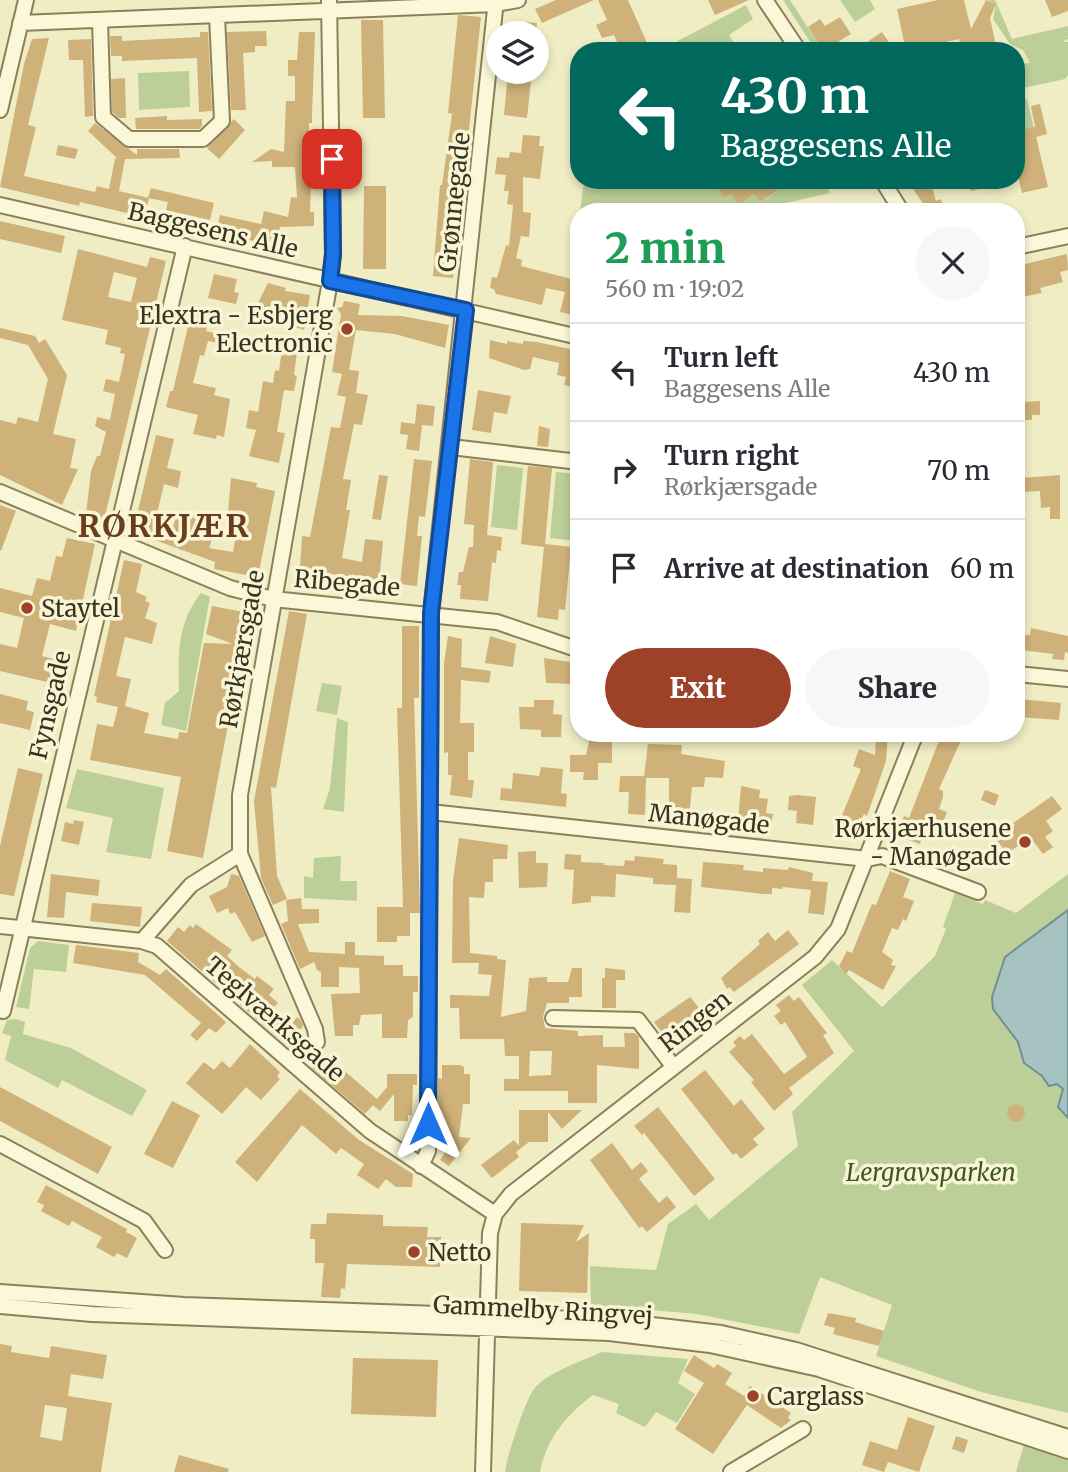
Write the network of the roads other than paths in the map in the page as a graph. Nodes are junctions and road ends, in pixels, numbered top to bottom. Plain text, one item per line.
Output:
1 (26, 0) edge
2 (518, 0) edge
3 (765, 0) edge
4 (496, 2) edge
5 (330, 6) edge
6 (218, 16) junction
7 (100, 21) junction
8 (20, 23) junction
9 (793, 42) edge
10 (0, 110) edge
11 (0, 205) edge
12 (1068, 236) edge
13 (1025, 245) edge
14 (185, 246) junction
15 (330, 281) junction
16 (466, 310) junction
17 (570, 335) edge
18 (451, 447) junction
19 (570, 461) edge
20 (0, 492) edge
21 (113, 539) junction
22 (273, 599) junction
23 (431, 613) junction
24 (570, 647) edge
25 (1025, 675) edge
26 (1068, 679) edge
27 (912, 742) edge
28 (430, 812) junction
29 (240, 854) junction
30 (867, 859) junction
31 (978, 892) dead end
32 (0, 926) edge
33 (20, 928) junction
34 (142, 941) junction
35 (3, 1011) dead end
36 (553, 1018) dead end
37 (317, 1042) dead end
38 (674, 1066) junction
39 (0, 1143) edge
40 (421, 1166) junction
41 (495, 1214) junction
42 (165, 1250) dead end
43 (0, 1292) edge
44 (0, 1306) edge
45 (487, 1323) junction
46 (803, 1429) dead end
47 (1068, 1437) edge
48 (1068, 1451) edge
49 (484, 1472) edge
50 (731, 1472) edge

1 - 8 street
2 - 4 street
3 - 9 street
4 - 5 street
4 - 16 street, Grønnegade
5 - 6 street
5 - 15 street, Rørkjærsgade
6 - 7 street
6 - 7 street
7 - 8 street
8 - 10 street
11 - 14 street, Baggesens Alle
12 - 13 street
14 - 15 street, Baggesens Alle
14 - 21 street, Fynsgade
15 - 16 street, Baggesens Alle
15 - 22 street, Rørkjærsgade
16 - 17 street, Baggesens Alle
16 - 18 street, Grønnegade
18 - 19 street
18 - 23 street, Grønnegade
20 - 21 street, Ribegade
21 - 22 street, Ribegade
21 - 33 street, Fynsgade
22 - 23 street, Ribegade
22 - 29 street, Rørkjærsgade
23 - 24 street, Ribegade
23 - 28 street, Grønnegade
25 - 26 street
27 - 30 street, Ringen
28 - 30 street, Manøgade
28 - 40 street, Grønnegade
29 - 34 street
29 - 37 street, Rørkjærsgade
30 - 31 street, Manøgade
30 - 38 street, Ringen
32 - 33 street, Teglværksgade
33 - 34 street, Teglværksgade
33 - 35 street, Fynsgade
34 - 40 street, Teglværksgade
36 - 38 street
38 - 41 street, Ringen
39 - 42 street
40 - 41 street, Teglværksgade
41 - 45 street
43 - 45 street, Gammelby Ringvej
44 - 45 street, Gammelby Ringvej
45 - 47 street, Gammelby Ringvej
45 - 48 street, Gammelby Ringvej
45 - 49 street
46 - 50 street

